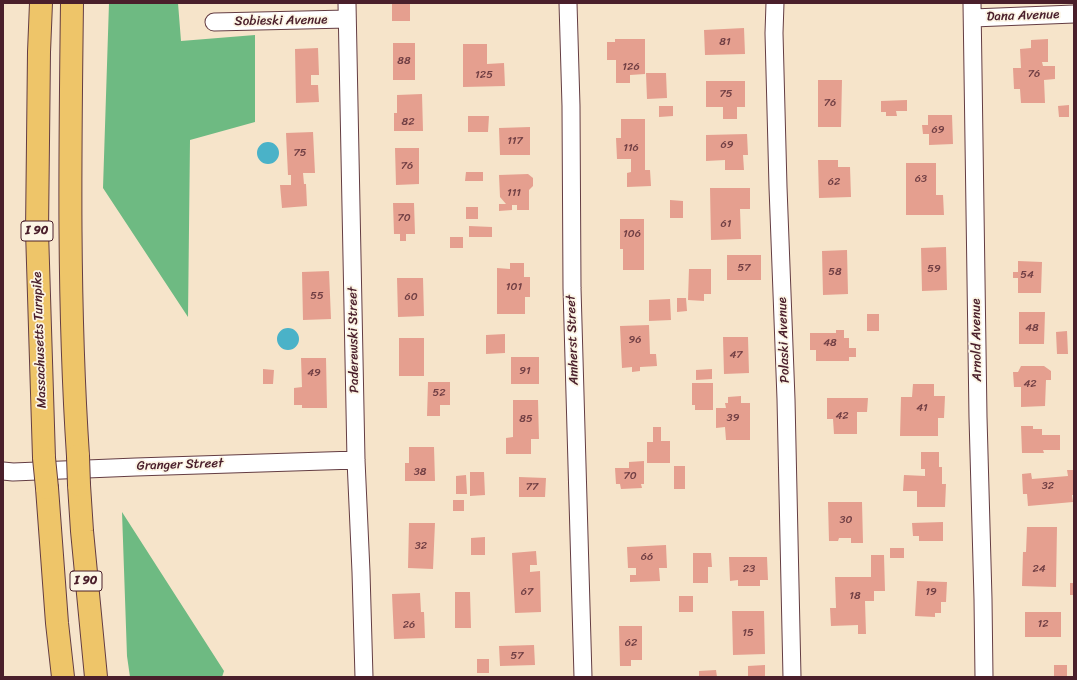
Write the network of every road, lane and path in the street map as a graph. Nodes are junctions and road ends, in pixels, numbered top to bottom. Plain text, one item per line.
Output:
1 (41, 3) edge
2 (72, 3) edge
3 (568, 3) edge
4 (774, 3) edge
5 (972, 10) edge
6 (347, 11) edge
7 (1074, 14) edge
8 (214, 22) dead end
9 (356, 460) junction
10 (3, 471) edge
11 (63, 677) edge
12 (96, 677) edge
13 (364, 677) edge
14 (583, 677) edge
15 (792, 677) edge
16 (984, 677) edge

1 - 11 highway, Massachusetts Turnpike / I 90, bridge
2 - 12 highway, I 90, bridge
3 - 14 street, Amherst Street
4 - 15 street, Polaski Avenue
5 - 7 street, Dana Avenue
5 - 16 street, Arnold Avenue
6 - 8 street, Sobieski Avenue
6 - 9 street, Paderewski Street
9 - 10 street, Granger Street
9 - 13 street, Paderewski Street

